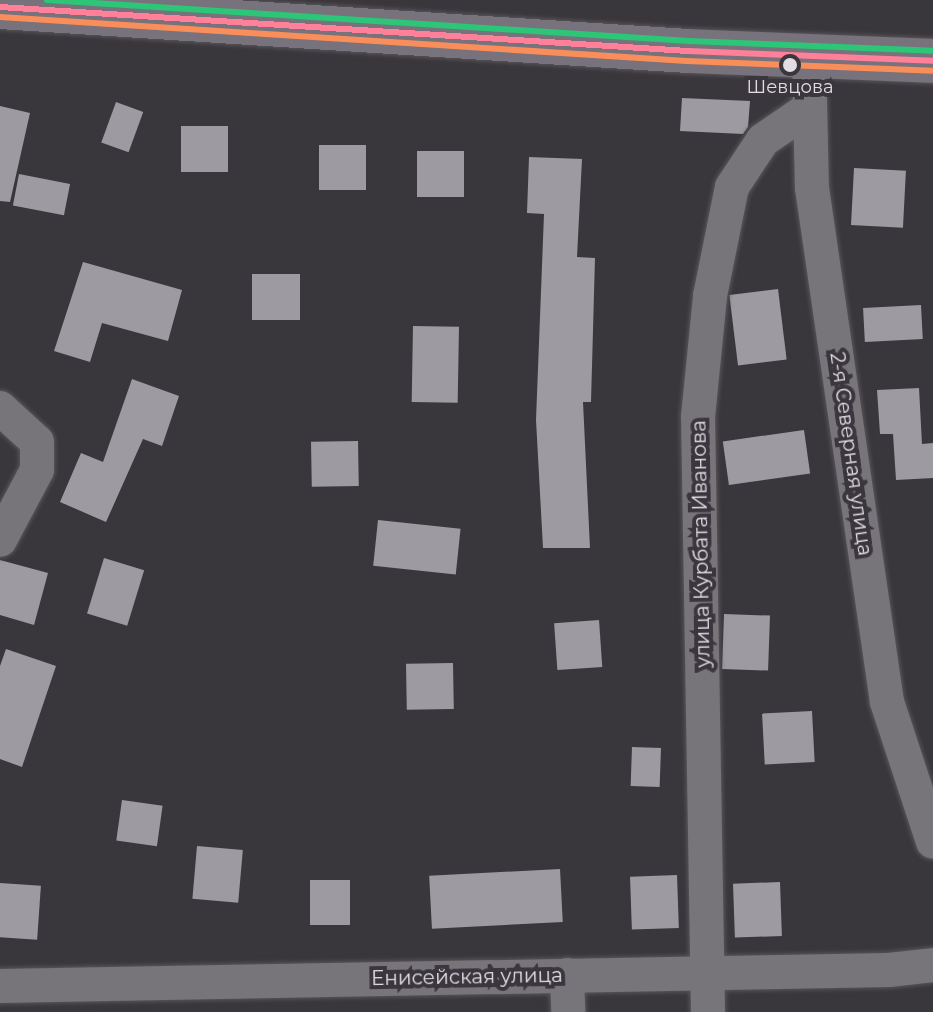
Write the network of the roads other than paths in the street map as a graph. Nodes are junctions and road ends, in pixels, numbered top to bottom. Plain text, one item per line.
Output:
1 (0, 7) edge
2 (809, 58) junction
3 (933, 61) edge
4 (807, 110) junction
5 (0, 408) edge
6 (0, 540) edge
7 (933, 842) edge
8 (933, 965) edge
9 (706, 972) junction
10 (567, 975) junction
11 (0, 986) edge
12 (568, 1012) edge
13 (708, 1012) edge

1 - 2 main road
2 - 3 main road
2 - 4 street, 2-я Северная улица
4 - 7 street, 2-я Северная улица
4 - 9 street, улица Курбата Иванова
5 - 6 street
8 - 9 street, Енисейская улица
9 - 10 street, Енисейская улица
9 - 13 street, улица Курбата Иванова
10 - 11 street, Енисейская улица
10 - 12 street

